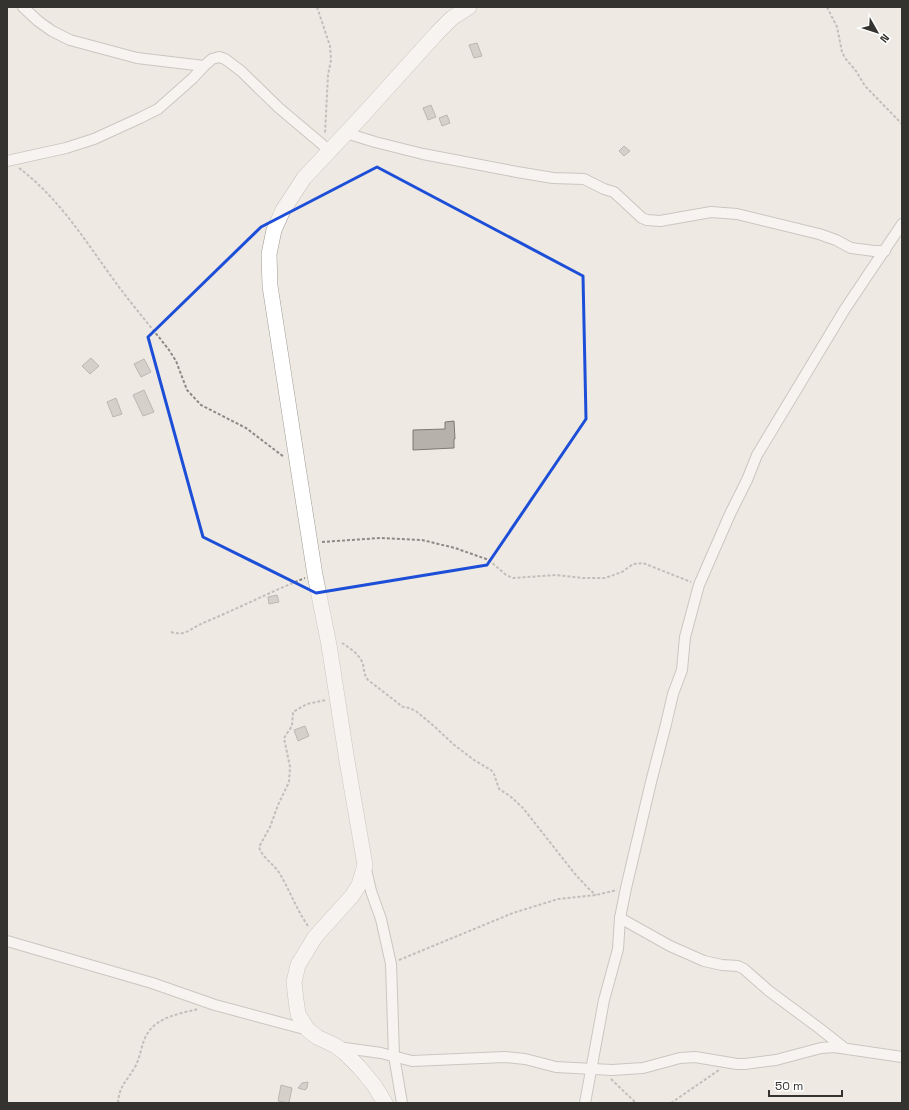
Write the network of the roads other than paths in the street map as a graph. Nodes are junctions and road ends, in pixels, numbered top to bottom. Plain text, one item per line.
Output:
1 (23, 7) edge
2 (469, 7) edge
3 (204, 66) junction
4 (346, 133) junction
5 (327, 149) junction
6 (8, 160) edge
7 (902, 224) edge
8 (885, 251) junction
9 (365, 865) junction
10 (620, 918) junction
11 (7, 941) edge
12 (308, 1030) junction
13 (336, 1046) junction
14 (843, 1048) junction
15 (394, 1056) junction
16 (902, 1057) edge
17 (591, 1068) junction
18 (385, 1103) edge
19 (402, 1103) edge
20 (585, 1103) edge

1 - 3 street
2 - 4 street
3 - 5 street
3 - 6 street
4 - 5 street
4 - 8 street
5 - 9 street
7 - 8 street
8 - 10 street
9 - 12 street
9 - 15 street
10 - 14 street
10 - 17 street
11 - 12 street
12 - 13 street
13 - 15 street
13 - 18 street
14 - 16 street
14 - 17 street
15 - 17 street
15 - 19 street
17 - 20 street

